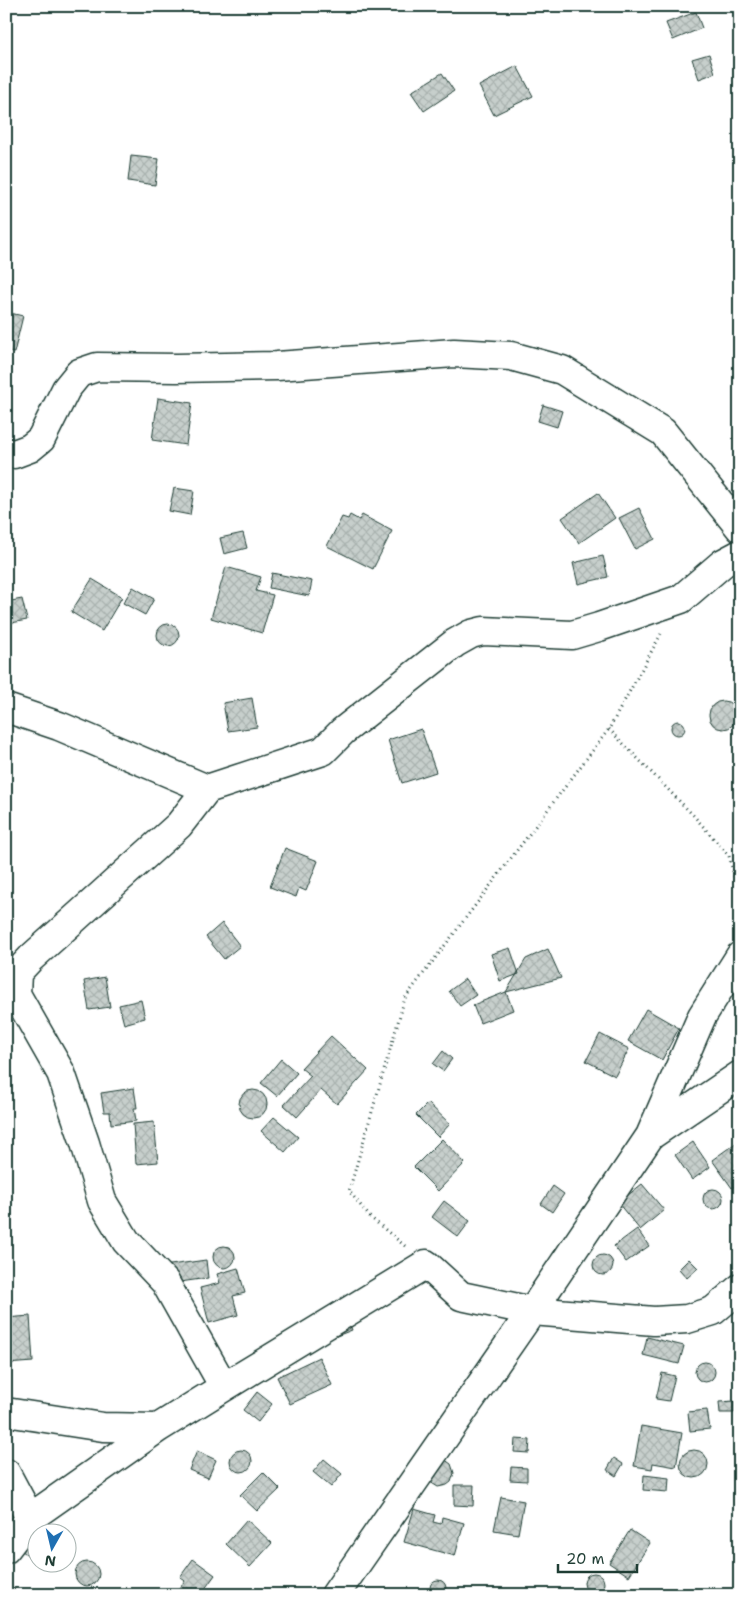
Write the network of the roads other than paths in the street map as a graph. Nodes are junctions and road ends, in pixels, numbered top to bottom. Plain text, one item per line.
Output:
1 (6, 452) edge
2 (740, 528) edge
3 (740, 554) edge
4 (6, 708) edge
5 (207, 789) junction
6 (740, 956) edge
7 (740, 1075) edge
8 (650, 1136) junction
9 (740, 1288) edge
10 (532, 1311) junction
11 (224, 1386) junction
12 (6, 1412) edge
13 (158, 1428) junction
14 (6, 1473) edge
15 (30, 1518) junction
16 (6, 1549) edge
17 (335, 1595) edge

1 - 2 street
3 - 5 street
4 - 5 street
5 - 11 street
6 - 8 street
7 - 8 street
8 - 10 street
9 - 10 street
10 - 11 street
10 - 17 street
11 - 13 street
12 - 13 street
13 - 15 street
14 - 15 street
15 - 16 street

